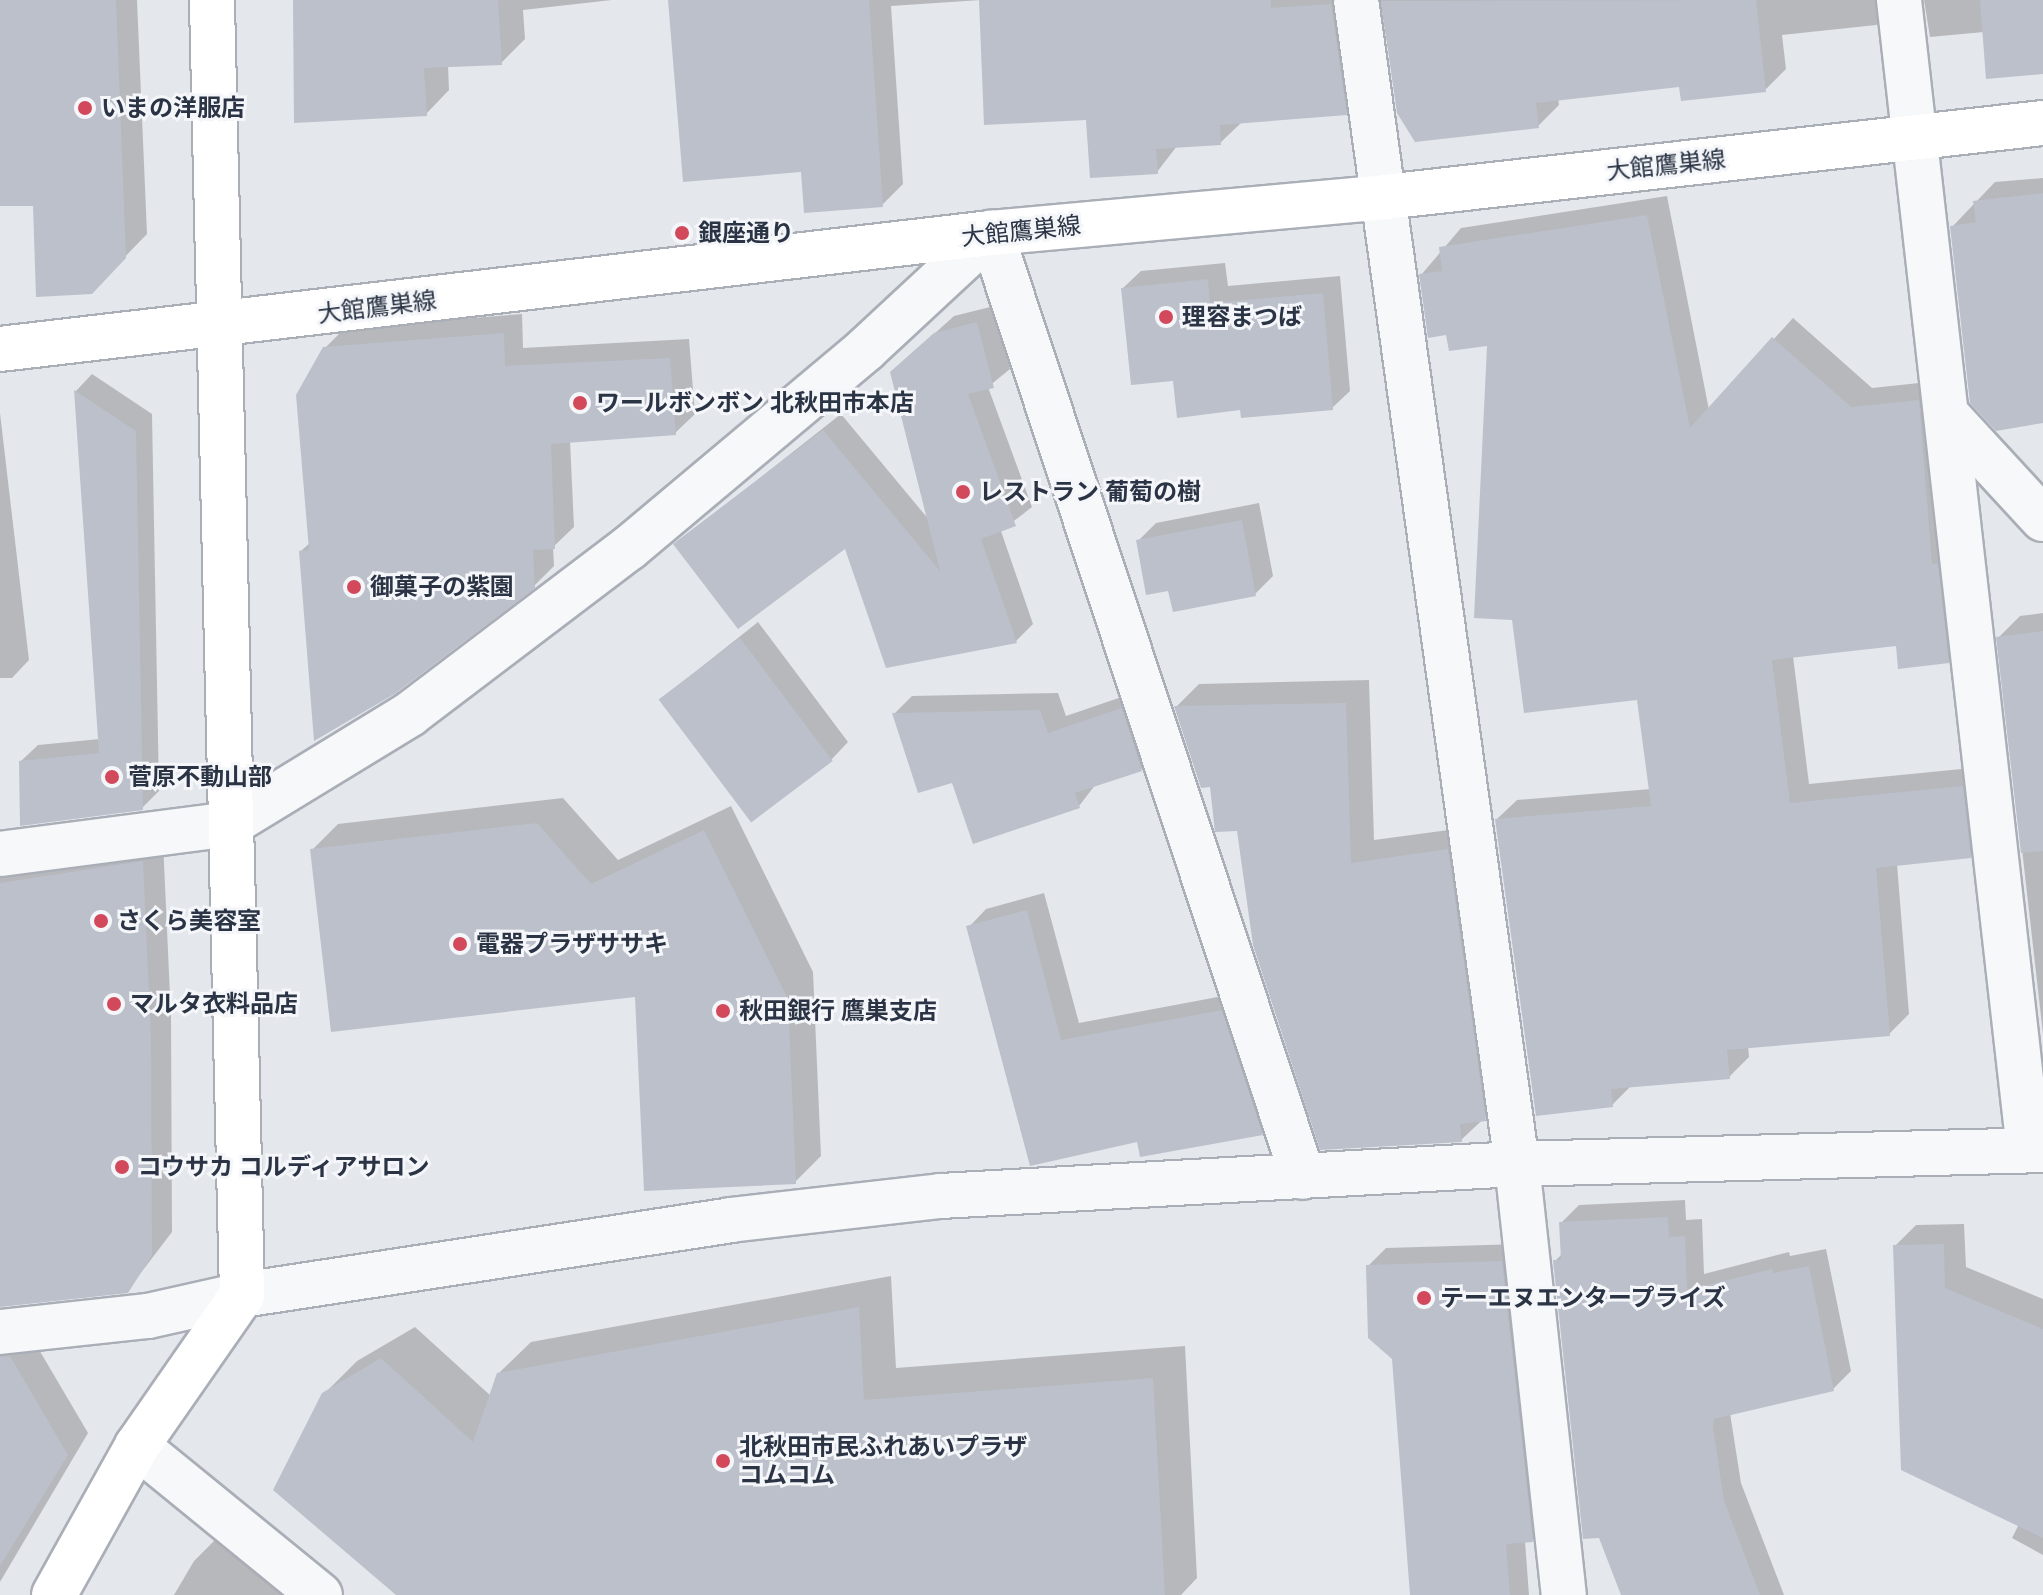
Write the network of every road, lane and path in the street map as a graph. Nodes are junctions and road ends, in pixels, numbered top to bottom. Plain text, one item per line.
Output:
1 (212, 0) edge
2 (1356, 0) edge
3 (1899, 0) edge
4 (2043, 123) edge
5 (1915, 136) junction
6 (1385, 197) junction
7 (991, 233) junction
8 (223, 326) junction
9 (0, 349) edge
10 (1946, 414) junction
11 (2043, 519) edge
12 (230, 824) junction
13 (0, 854) edge
14 (2036, 1150) edge
15 (1517, 1164) junction
16 (1303, 1177) junction
17 (242, 1295) junction
18 (0, 1332) edge
19 (137, 1446) junction
20 (54, 1595) edge
21 (320, 1595) edge
22 (1564, 1595) edge

1 - 8 main road
2 - 6 street
3 - 5 street
4 - 5 main road, 大館鷹巣線
5 - 6 main road, 大館鷹巣線
5 - 10 street
6 - 7 main road, 大館鷹巣線
6 - 15 street
7 - 8 main road, 大館鷹巣線
7 - 12 street
7 - 16 street
8 - 9 main road, 大館鷹巣線
8 - 12 main road
10 - 11 street
10 - 14 street
12 - 13 street
12 - 17 main road
14 - 15 street
15 - 16 street
15 - 22 street
16 - 17 street
17 - 18 street
17 - 19 main road
19 - 20 main road
19 - 21 street

